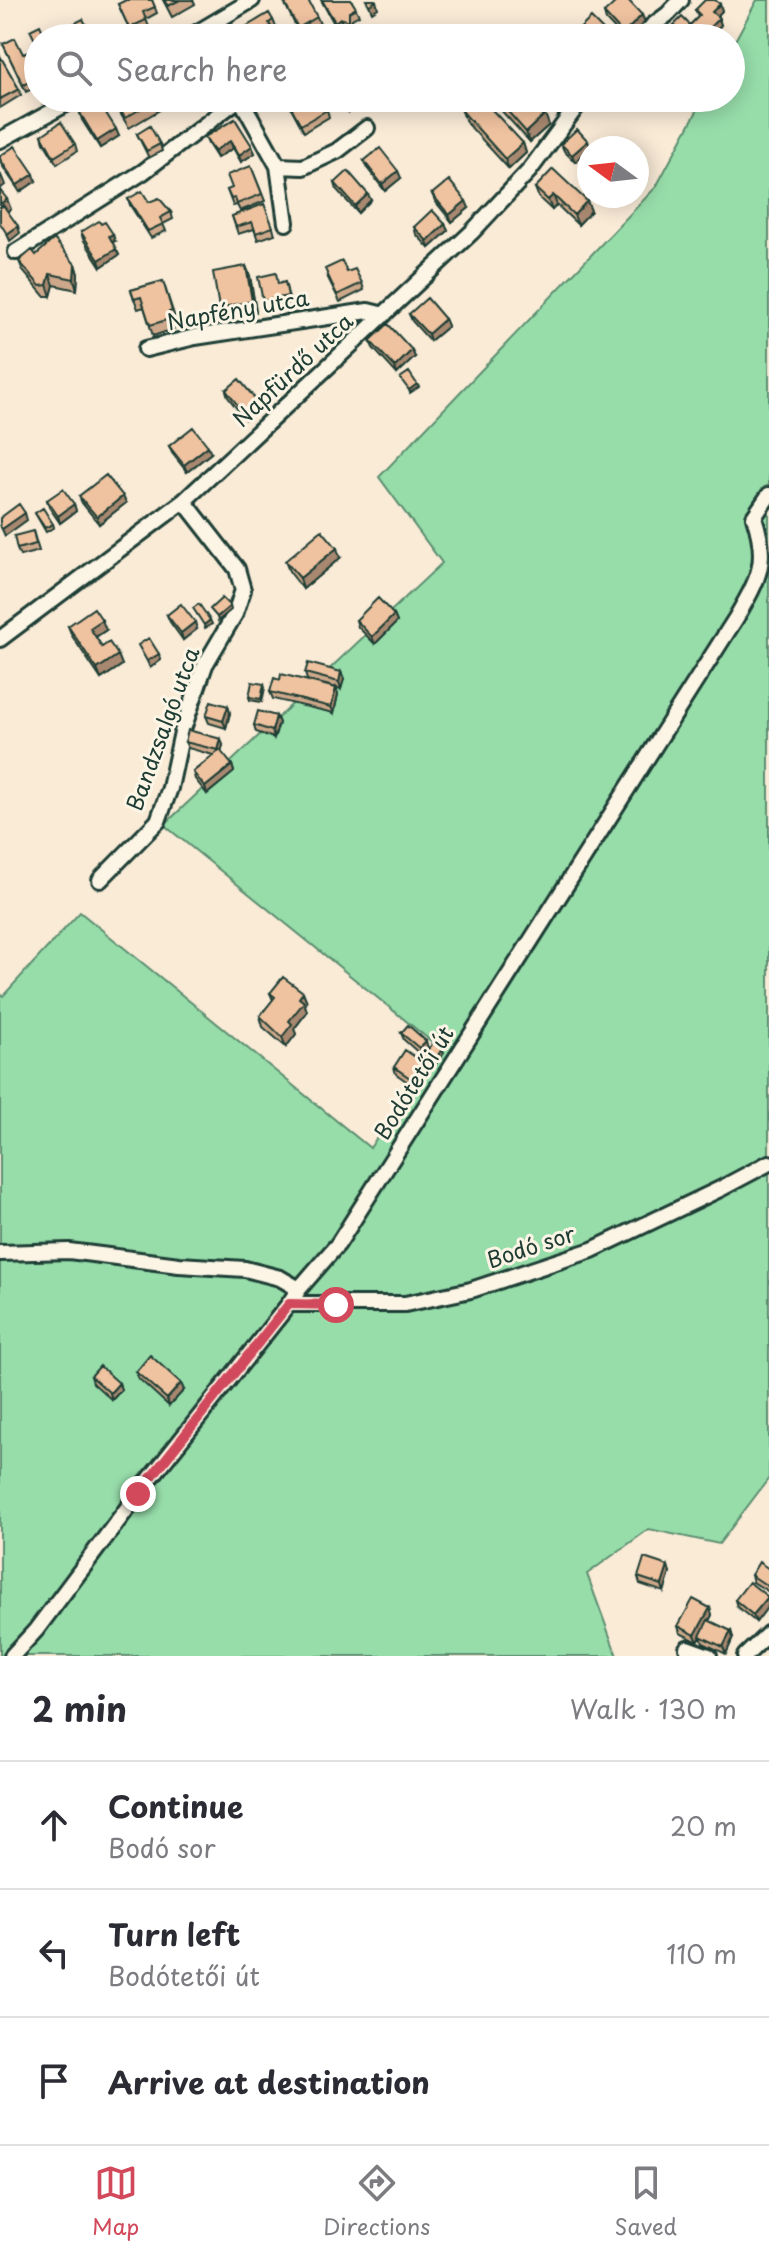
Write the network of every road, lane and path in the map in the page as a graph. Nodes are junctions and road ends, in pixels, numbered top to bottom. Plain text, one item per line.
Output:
1 (252, 0) edge
2 (681, 0) edge
3 (218, 24) edge
4 (655, 24) edge
5 (51, 112) edge
6 (222, 112) edge
7 (248, 112) edge
8 (573, 112) edge
9 (367, 128) dead end
10 (0, 140) edge
11 (278, 166) junction
12 (286, 223) dead end
13 (16, 252) dead end
14 (384, 315) junction
15 (146, 349) dead end
16 (769, 495) edge
17 (184, 501) junction
18 (0, 639) edge
19 (100, 880) dead end
20 (769, 1163) edge
21 (0, 1253) edge
22 (299, 1289) junction
23 (289, 1304) junction
24 (769, 1633) edge
25 (687, 1648) dead end
26 (12, 1656) edge
27 (709, 1656) edge
28 (745, 1656) edge

1 - 3 street
2 - 4 street
5 - 10 street
6 - 13 street
7 - 11 street
8 - 14 street, Napfürdő utca
9 - 11 street
11 - 12 street
14 - 15 street, Napfény utca
14 - 17 street, Napfürdő utca
16 - 22 street, Bodótetői út
17 - 18 street, Napfürdő utca
17 - 19 street, Bandzsalgó utca
20 - 23 street, Bodó sor
21 - 22 street
22 - 23 street, Bodótetői út
23 - 26 street, Bodótetői út
24 - 28 street
25 - 27 street

